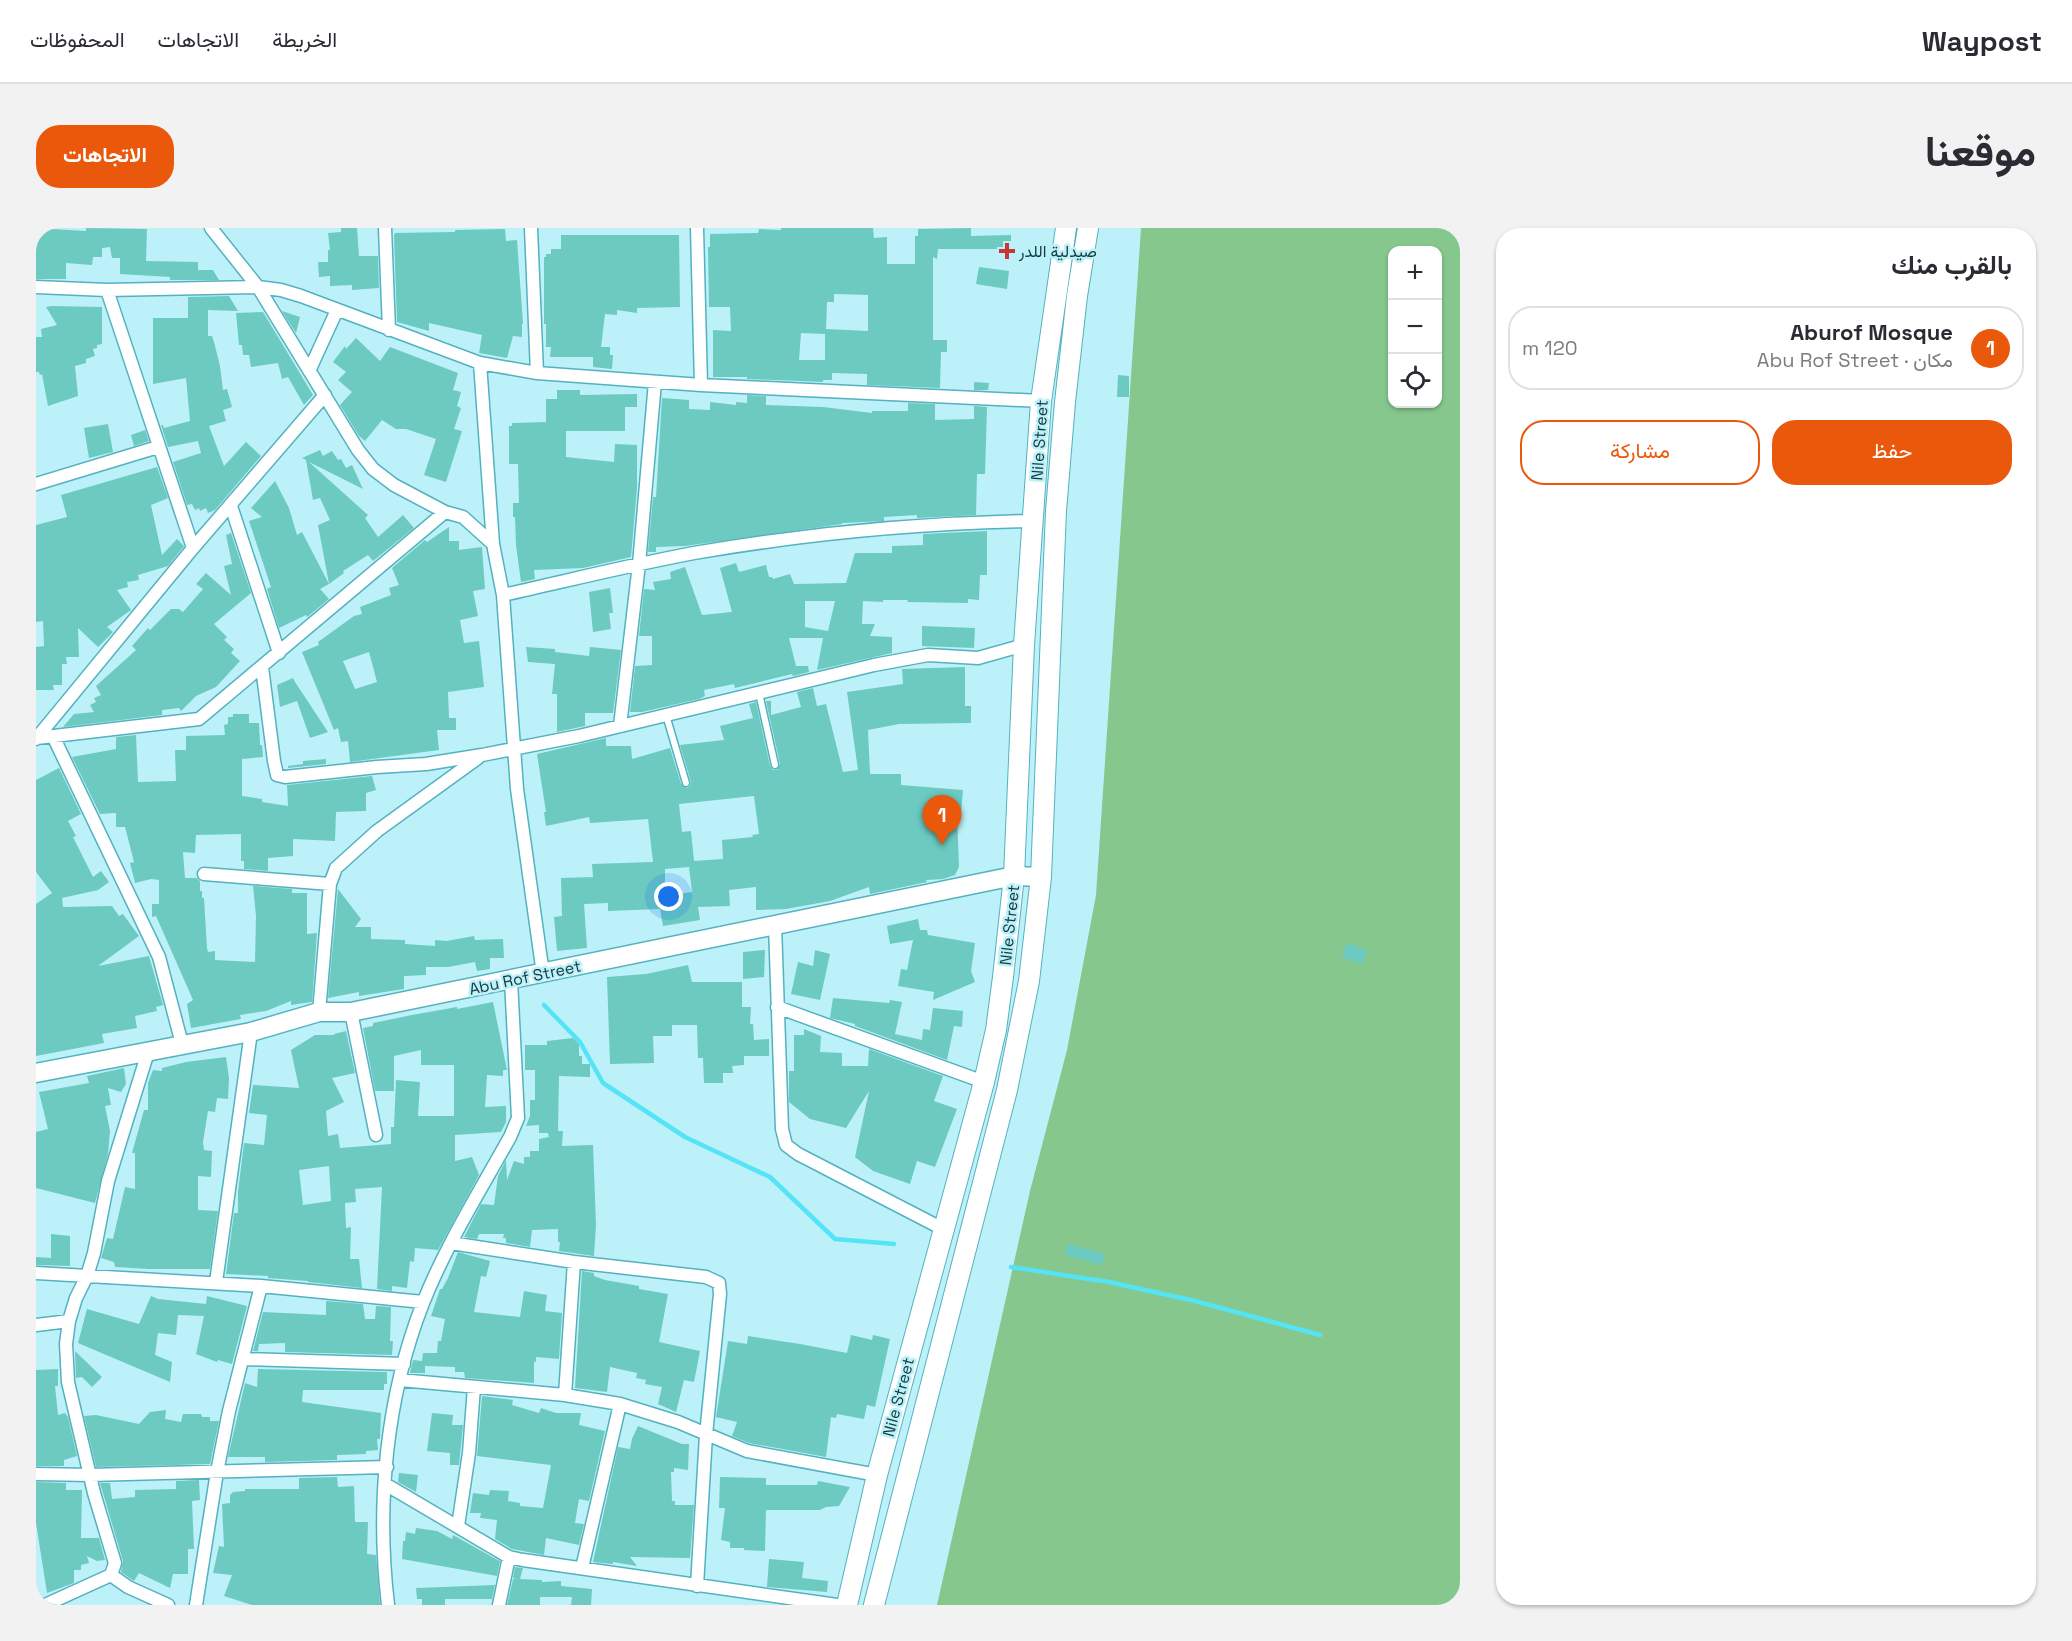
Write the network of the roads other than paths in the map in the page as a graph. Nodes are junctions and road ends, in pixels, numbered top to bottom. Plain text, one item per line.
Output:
1 (211, 228) edge
2 (386, 228) edge
3 (531, 228) edge
4 (697, 228) edge
5 (1066, 228) edge
6 (1088, 228) edge
7 (36, 287) edge
8 (258, 287) junction
9 (107, 290) junction
10 (337, 310) junction
11 (389, 330) junction
12 (480, 363) junction
13 (310, 369) junction
14 (537, 373) junction
15 (655, 382) junction
16 (702, 385) junction
17 (325, 395) junction
18 (1041, 400) junction
19 (159, 447) junction
20 (36, 484) edge
21 (231, 506) junction
22 (445, 512) junction
23 (1033, 520) junction
24 (493, 544) junction
25 (193, 548) junction
26 (639, 564) junction
27 (503, 596) junction
28 (1024, 645) junction
29 (279, 653) junction
30 (262, 668) junction
31 (759, 693) junction
32 (666, 716) junction
33 (620, 726) junction
34 (53, 736) junction
35 (37, 739) edge
36 (513, 749) junction
37 (482, 755) junction
38 (775, 765) dead end
39 (686, 783) dead end
40 (204, 874) dead end
41 (1014, 876) junction
42 (1041, 877) junction
43 (330, 884) junction
44 (775, 925) junction
45 (543, 974) junction
46 (511, 980) junction
47 (777, 1007) junction
48 (320, 1012) junction
49 (351, 1012) junction
50 (251, 1032) junction
51 (182, 1044) junction
52 (148, 1052) junction
53 (36, 1073) edge
54 (984, 1083) junction
55 (376, 1135) dead end
56 (945, 1230) junction
57 (451, 1244) junction
58 (574, 1262) junction
59 (36, 1273) edge
60 (87, 1276) junction
61 (216, 1282) junction
62 (261, 1286) junction
63 (423, 1302) junction
64 (69, 1321) junction
65 (36, 1325) edge
66 (242, 1359) junction
67 (404, 1364) junction
68 (400, 1380) junction
69 (474, 1387) junction
70 (565, 1395) junction
71 (620, 1404) junction
72 (706, 1435) junction
73 (387, 1467) junction
74 (216, 1472) junction
75 (36, 1474) edge
76 (90, 1475) junction
77 (877, 1475) junction
78 (385, 1484) junction
79 (458, 1526) junction
80 (509, 1557) junction
81 (582, 1568) junction
82 (111, 1575) junction
83 (698, 1586) junction
84 (45, 1605) edge
85 (168, 1605) edge
86 (196, 1605) edge
87 (388, 1605) edge
88 (499, 1605) edge
89 (837, 1605) edge
90 (847, 1605) edge
91 (874, 1605) edge

1 - 8 street
2 - 11 street
3 - 14 street
4 - 16 street
5 - 18 main road, Nile Street
6 - 42 main road, Nile Street
7 - 9 street
8 - 9 street
8 - 10 street
8 - 13 street
9 - 19 street
10 - 11 street
10 - 13 street
11 - 12 street
12 - 14 street
12 - 24 street
13 - 17 street
14 - 15 street
15 - 16 street
15 - 26 street
16 - 18 street
17 - 21 street
17 - 22 street
18 - 23 main road, Nile Street
19 - 20 street
19 - 25 street
21 - 25 street
21 - 29 street
22 - 24 street
22 - 29 street
23 - 26 street
23 - 28 main road, Nile Street
24 - 27 street
25 - 35 street
26 - 27 street
26 - 33 street
27 - 36 street
28 - 31 street
28 - 41 main road, Nile Street
29 - 30 street
30 - 34 street
30 - 37 street
31 - 32 street
31 - 38 lane
32 - 33 street
32 - 39 lane
33 - 36 street
34 - 35 street
34 - 51 street
36 - 37 street
36 - 45 street
37 - 43 street
40 - 43 street
41 - 42 street, Abu Rof Street
41 - 44 street, Abu Rof Street
41 - 54 main road, Nile Street
42 - 91 main road, Nile Street
43 - 48 street
44 - 45 street, Abu Rof Street
44 - 47 street
45 - 46 street, Abu Rof Street
46 - 49 street, Abu Rof Street
46 - 57 street
47 - 54 street
47 - 56 street
48 - 49 street, Abu Rof Street
48 - 50 street, Abu Rof Street
49 - 55 street
50 - 51 street, Abu Rof Street
50 - 61 street
51 - 52 street, Abu Rof Street
52 - 53 street, Abu Rof Street
52 - 60 street
54 - 56 main road, Nile Street
56 - 77 main road, Nile Street
57 - 58 street
57 - 63 street
58 - 70 street
58 - 72 street
59 - 60 street
60 - 61 street
60 - 64 street
61 - 62 street
62 - 63 street
62 - 66 street
63 - 67 street
64 - 65 street
64 - 76 street
66 - 67 street
66 - 74 street
67 - 68 street
68 - 69 street
68 - 73 street
69 - 70 street
69 - 79 street
70 - 71 street
71 - 72 street
71 - 81 street
72 - 77 street
72 - 83 street
73 - 74 street
73 - 78 street
74 - 76 street
74 - 86 street
75 - 76 street
76 - 82 street
77 - 90 main road, Nile Street
78 - 79 street
78 - 87 street
79 - 80 street
80 - 81 street
80 - 88 street
81 - 83 street
82 - 84 street
82 - 85 street
83 - 89 street

